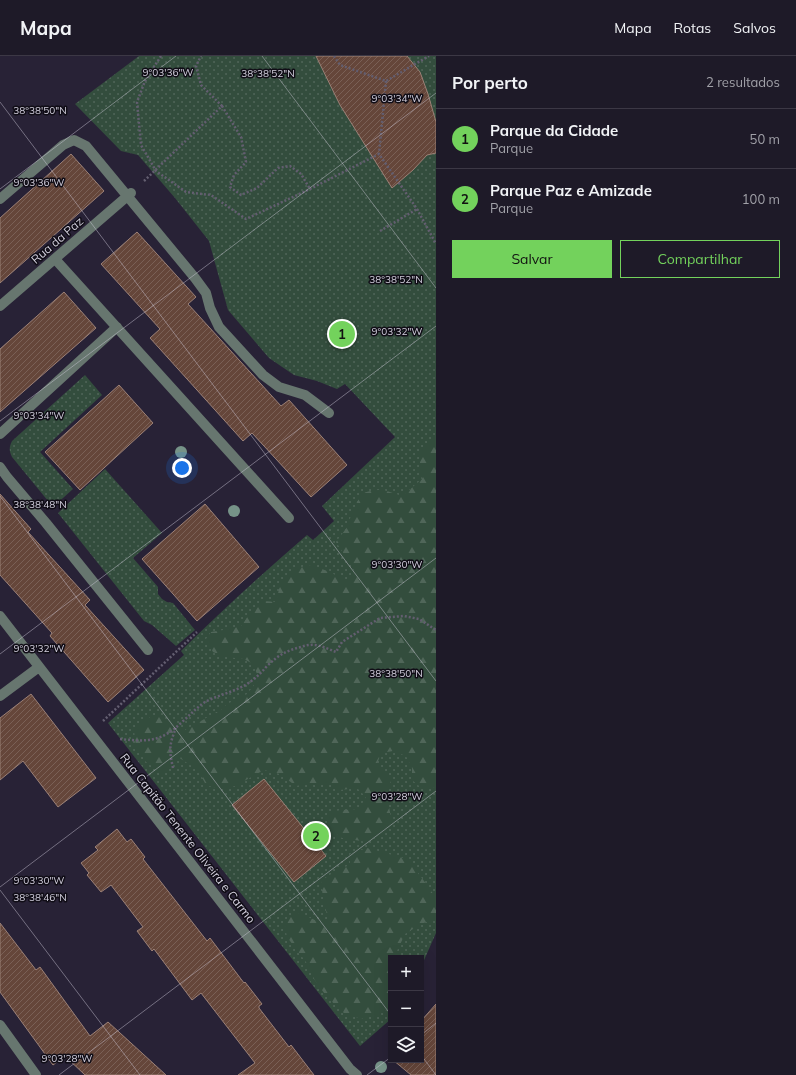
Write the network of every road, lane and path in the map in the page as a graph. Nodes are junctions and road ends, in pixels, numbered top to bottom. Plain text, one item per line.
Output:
1 (161, 56) edge
2 (201, 56) edge
3 (334, 56) edge
4 (429, 56) edge
5 (386, 81) junction
6 (222, 106) junction
7 (379, 154) junction
8 (156, 171) junction
9 (310, 189) junction
10 (129, 195) junction
11 (0, 199) edge
12 (416, 209) junction
13 (380, 231) dead end
14 (436, 244) edge
15 (55, 259) junction
16 (0, 306) edge
17 (117, 327) junction
18 (329, 413) dead end
19 (0, 434) edge
20 (0, 467) edge
21 (289, 518) dead end
22 (0, 616) edge
23 (436, 630) edge
24 (197, 632) dead end
25 (148, 650) dead end
26 (40, 666) junction
27 (0, 696) edge
28 (101, 723) dead end
29 (176, 727) junction
30 (120, 739) dead end
31 (173, 768) dead end
32 (0, 1025) edge
33 (351, 1073) edge
34 (36, 1075) edge

1 - 8 path
2 - 6 path
3 - 5 path
4 - 5 path
5 - 7 path
6 - 8 path
6 - 9 path
7 - 9 path
7 - 12 path
8 - 9 path
8 - 10 path
10 - 11 street
10 - 15 street, Rua da Paz
10 - 18 street
12 - 13 path
12 - 14 path
15 - 16 street, Rua da Paz
15 - 17 street
17 - 19 street
17 - 21 street
20 - 25 street
22 - 26 street, Rua Capitão Tenente Oliveira e Carmo
23 - 29 path
24 - 28 path
26 - 27 street
26 - 33 street, Rua Capitão Tenente Oliveira e Carmo
29 - 30 path
29 - 31 path
32 - 34 street

